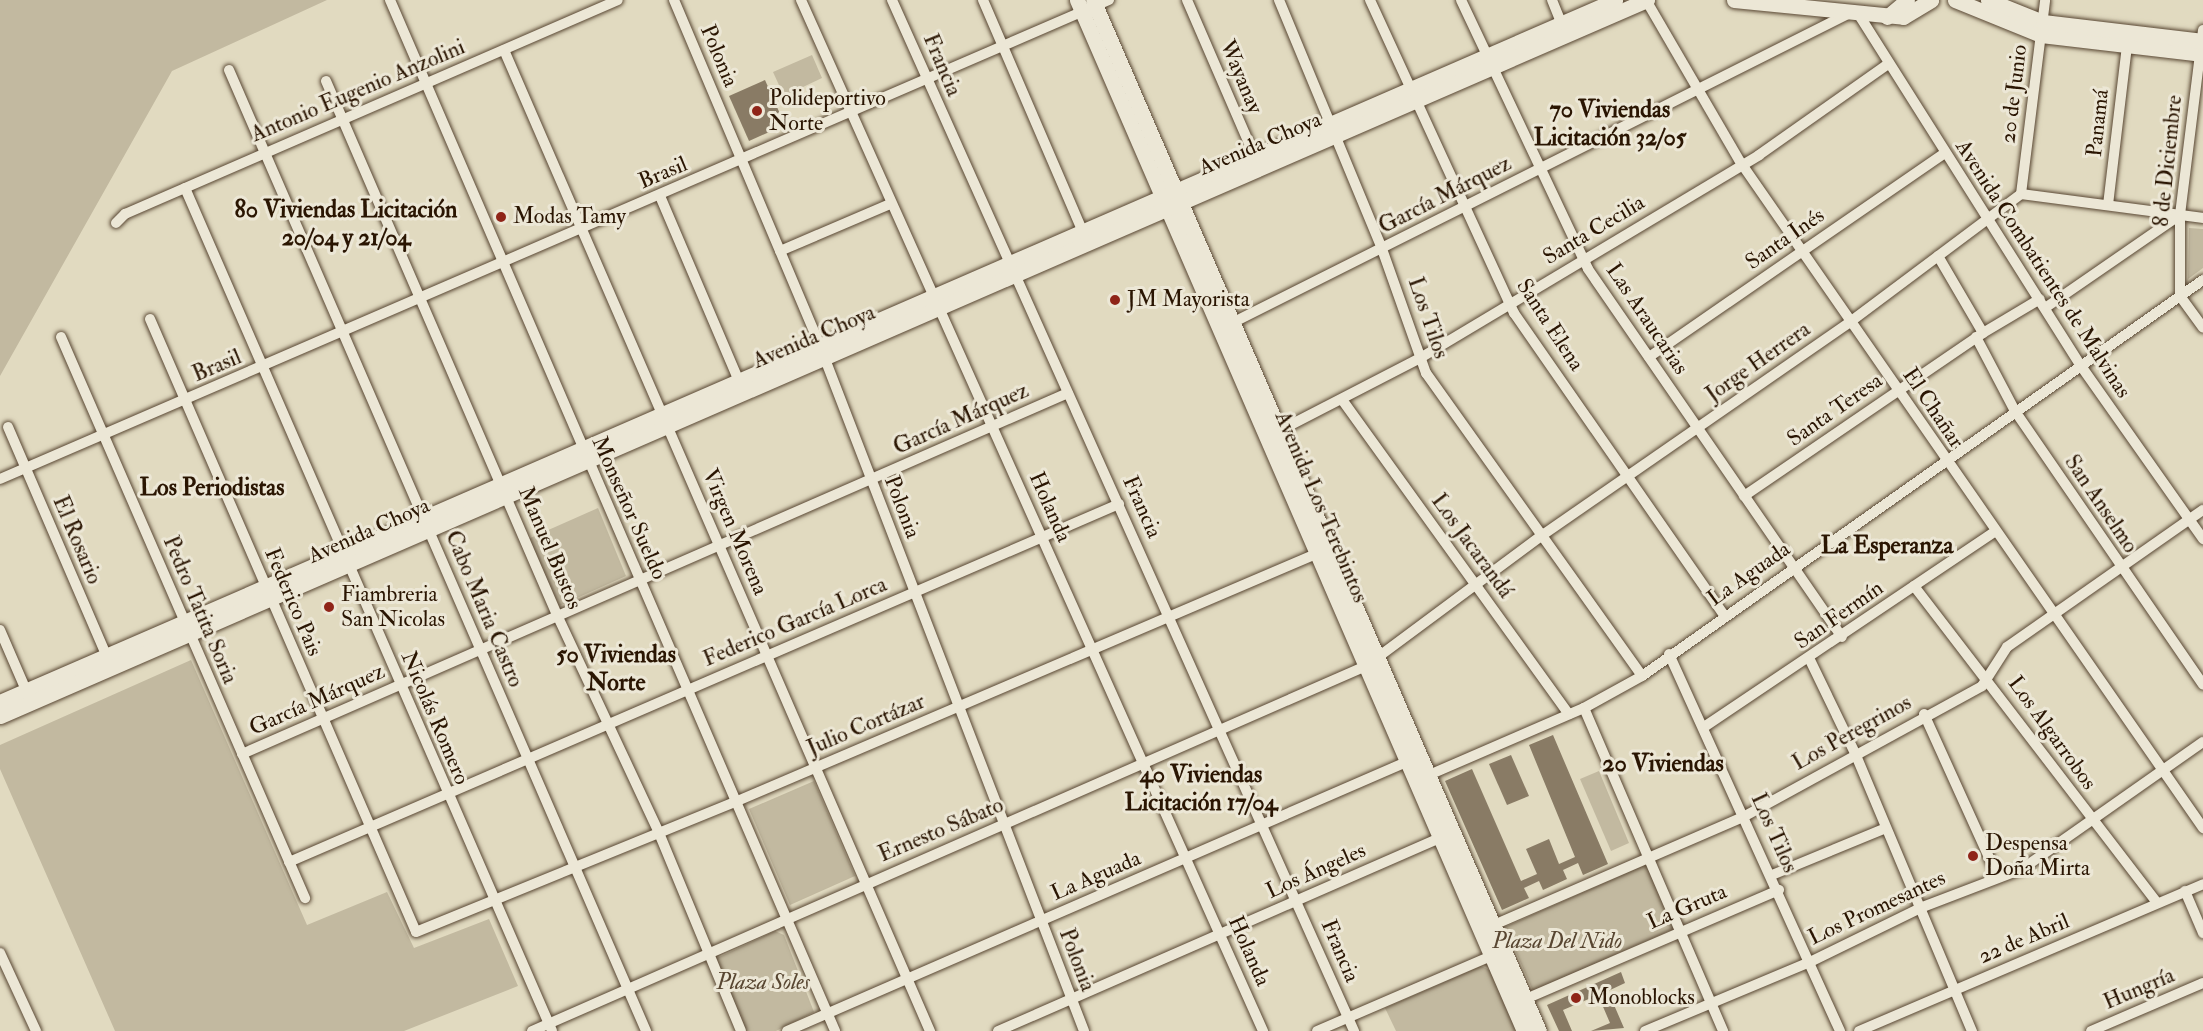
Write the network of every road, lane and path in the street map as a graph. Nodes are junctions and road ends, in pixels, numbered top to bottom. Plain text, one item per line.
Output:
1 (390, 0) edge
2 (618, 0) edge
3 (674, 0) edge
4 (801, 0) edge
5 (892, 0) edge
6 (983, 0) edge
7 (1186, 0) edge
8 (1279, 0) edge
9 (1370, 0) edge
10 (1461, 0) edge
11 (1552, 0) edge
12 (1615, 0) edge
13 (1646, 0) edge
14 (1734, 0) edge
15 (1908, 0) edge
16 (1931, 0) edge
17 (1954, 0) edge
18 (1988, 0) edge
19 (2045, 0) edge
20 (1755, 2) edge
21 (1091, 4) edge
22 (1795, 4) edge
23 (1864, 12) edge
24 (1564, 29) junction
25 (2042, 29) junction
26 (2202, 44) edge
27 (2127, 45) junction
28 (1003, 47) junction
29 (504, 50) junction
30 (1488, 63) junction
31 (1888, 64) junction
32 (229, 70) dead end
33 (927, 80) junction
34 (326, 81) dead end
35 (424, 84) junction
36 (1698, 90) junction
37 (1411, 96) junction
38 (850, 113) junction
39 (343, 119) junction
40 (1335, 129) junction
41 (265, 153) junction
42 (1943, 154) junction
43 (742, 160) junction
44 (1257, 163) junction
45 (1741, 163) junction
46 (1540, 169) junction
47 (185, 188) junction
48 (2021, 194) junction
49 (660, 196) junction
50 (1172, 200) junction
51 (890, 204) junction
52 (2108, 205) junction
53 (1464, 207) junction
54 (2180, 215) junction
55 (2203, 218) edge
56 (1990, 220) junction
57 (116, 223) dead end
58 (582, 230) junction
59 (1083, 232) junction
60 (1382, 249) junction
61 (780, 251) junction
62 (1801, 252) junction
63 (1938, 256) junction
64 (1585, 259) junction
65 (502, 264) junction
66 (1011, 270) junction
67 (2203, 280) edge
68 (2180, 296) junction
69 (421, 299) junction
70 (935, 303) junction
71 (1509, 304) junction
72 (2043, 304) junction
73 (150, 319) dead end
74 (1850, 322) junction
75 (1226, 326) junction
76 (2203, 328) edge
77 (344, 333) junction
78 (1980, 335) junction
79 (61, 337) dead end
80 (822, 352) junction
81 (1422, 357) junction
82 (1649, 357) junction
83 (2081, 366) junction
84 (262, 368) junction
85 (739, 381) junction
86 (1897, 391) junction
87 (1068, 393) junction
88 (186, 401) junction
89 (1343, 401) junction
90 (2015, 411) junction
91 (665, 420) junction
92 (993, 426) junction
93 (8, 427) dead end
94 (1697, 428) junction
95 (1273, 433) junction
96 (104, 435) junction
97 (584, 454) junction
98 (1945, 461) junction
99 (26, 468) junction
100 (1628, 476) junction
101 (0, 479) edge
102 (871, 479) junction
103 (503, 490) junction
104 (1744, 496) junction
105 (1119, 504) junction
106 (2203, 510) edge
107 (2189, 520) junction
108 (426, 524) junction
109 (1995, 532) junction
110 (1544, 534) junction
111 (1043, 537) junction
112 (2203, 539) edge
113 (720, 545) junction
114 (1323, 550) junction
115 (345, 559) junction
116 (1793, 567) junction
117 (2121, 569) junction
118 (639, 581) junction
119 (1476, 585) junction
120 (1914, 586) junction
121 (268, 592) junction
122 (914, 592) junction
123 (1724, 615) junction
124 (1169, 616) junction
125 (558, 617) junction
126 (2052, 617) junction
127 (187, 628) junction
128 (0, 630) edge
129 (1842, 637) junction
130 (1093, 649) junction
131 (480, 650) junction
132 (1669, 654) junction
133 (767, 656) junction
134 (1810, 660) junction
135 (108, 662) junction
136 (1371, 662) junction
137 (1642, 676) junction
138 (1987, 678) junction
139 (400, 684) junction
140 (2203, 686) edge
141 (687, 691) junction
142 (29, 696) junction
143 (0, 702) edge
144 (958, 706) junction
145 (1584, 708) junction
146 (1569, 714) junction
147 (1924, 714) junction
148 (0, 716) edge
149 (322, 718) junction
150 (609, 724) junction
151 (1704, 727) junction
152 (1220, 730) junction
153 (2203, 742) edge
154 (1855, 753) junction
155 (242, 754) junction
156 (1414, 759) junction
157 (528, 760) junction
158 (1144, 763) junction
159 (816, 767) junction
160 (2162, 770) junction
161 (1422, 778) junction
162 (447, 794) junction
163 (735, 802) junction
164 (1745, 816) junction
165 (2090, 818) junction
166 (1004, 824) junction
167 (1263, 825) junction
168 (368, 827) junction
169 (1886, 828) junction
170 (2203, 828) edge
171 (659, 833) junction
172 (1447, 835) junction
173 (1186, 858) junction
174 (1648, 858) junction
175 (289, 862) junction
176 (575, 868) junction
177 (1772, 875) junction
178 (1997, 875) junction
179 (866, 883) junction
180 (2203, 884) edge
181 (1779, 890) junction
182 (2185, 891) junction
183 (305, 898) dead end
184 (1297, 900) junction
185 (495, 902) junction
186 (2157, 903) junction
187 (1920, 908) junction
188 (786, 918) junction
189 (1041, 921) junction
190 (1487, 928) junction
191 (1680, 931) junction
192 (417, 932) joint
193 (2203, 933) edge
194 (1220, 934) junction
195 (0, 953) edge
196 (708, 954) junction
197 (1491, 956) junction
198 (1810, 962) junction
199 (907, 978) junction
200 (2203, 983) edge
201 (628, 989) junction
202 (1955, 990) junction
203 (1071, 999) junction
204 (1519, 1002) junction
205 (1712, 1004) junction
206 (827, 1013) junction
207 (1348, 1018) junction
208 (550, 1027) edge
209 (36, 1031) edge
210 (532, 1031) edge
211 (646, 1031) edge
212 (741, 1031) edge
213 (787, 1031) edge
214 (835, 1031) edge
215 (930, 1031) edge
216 (998, 1031) edge
217 (1084, 1031) edge
218 (1263, 1031) edge
219 (1317, 1031) edge
220 (1353, 1031) edge
221 (1524, 1031) edge
222 (1539, 1031) edge
223 (1645, 1031) edge
224 (1723, 1031) edge
225 (1840, 1031) edge
226 (1859, 1031) edge
227 (1972, 1031) edge
228 (2091, 1031) edge

1 - 35 street, Monseñor Sueldo
2 - 29 street, Antonio Eugenio Anzolini
3 - 43 street, Polonia
4 - 38 street, Holanda
5 - 33 street, Francia
6 - 28 street
7 - 44 street, Wayanay
8 - 40 street, Los Tilos
9 - 37 street, Santa Elena
10 - 30 street, Las Araucarias
11 - 24 street
12 - 24 main road, Avenida Choya
13 - 24 main road, Avenida Choya
13 - 36 street, El Chañar
14 - 20 main road
15 - 23 main road
16 - 23 main road
17 - 25 main road
18 - 25 main road
19 - 25 street, 20 de Junio
20 - 22 main road
21 - 28 street, Brasil
21 - 50 main road, Avenida Los Terebintos
22 - 23 main road
23 - 31 street, Avenida Combatientes de Malvinas
23 - 36 street, García Márquez
24 - 30 main road, Avenida Choya
25 - 26 main road
25 - 27 main road
25 - 48 street, 20 de Junio
26 - 27 main road
26 - 54 street, 8 de Diciembre
27 - 52 street, Panamá
28 - 33 street, Brasil
28 - 59 street
29 - 35 street, Antonio Eugenio Anzolini
29 - 58 street, Virgen Morena
30 - 37 main road, Avenida Choya
30 - 46 street, Las Araucarias
31 - 42 street, Avenida Combatientes de Malvinas
31 - 45 street, Santa Cecilia
32 - 41 street, Cabo Maria Castro
33 - 38 street, Brasil
33 - 66 street, Francia
34 - 39 street, Manuel Bustos
35 - 39 street, Antonio Eugenio Anzolini
35 - 65 street, Monseñor Sueldo
36 - 45 street, El Chañar
36 - 46 street, García Márquez
37 - 40 main road, Avenida Choya
37 - 53 street, Santa Elena
38 - 43 street, Brasil
38 - 51 street, Holanda
39 - 41 street, Antonio Eugenio Anzolini
39 - 69 street, Manuel Bustos
40 - 44 main road, Avenida Choya
40 - 60 street, Los Tilos
41 - 47 street, Antonio Eugenio Anzolini
41 - 77 street, Cabo Maria Castro
42 - 56 street, Avenida Combatientes de Malvinas
42 - 62 street, Santa Inés
43 - 49 street, Brasil
43 - 61 street, Polonia
44 - 50 main road, Avenida Choya
45 - 62 street, El Chañar
45 - 64 street, Santa Cecilia
46 - 53 street, García Márquez
46 - 64 street, Las Araucarias
47 - 57 street, Antonio Eugenio Anzolini
47 - 84 street, Nicolás Romero
48 - 52 street
48 - 56 street, Jorge Herrera
49 - 58 street, Brasil
49 - 85 street
50 - 59 main road, Avenida Choya
50 - 66 main road, Avenida Choya
50 - 75 main road, Avenida Los Terebintos
51 - 61 street
51 - 70 street, Holanda
52 - 54 street
53 - 60 street, García Márquez
53 - 71 street, Santa Elena
54 - 55 street
54 - 68 street, 8 de Diciembre
54 - 72 street, Santa Teresa
56 - 63 street, Jorge Herrera
56 - 72 street, Avenida Combatientes de Malvinas
58 - 65 street, Brasil
58 - 91 street, Virgen Morena
59 - 66 main road, Avenida Choya
60 - 75 street, García Márquez
60 - 81 street, Los Tilos
61 - 80 street, Polonia
62 - 74 street, El Chañar
62 - 82 street, Santa Inés
63 - 74 street, Jorge Herrera
63 - 78 street, San Anselmo
64 - 71 street, Santa Cecilia
64 - 82 street, Las Araucarias
65 - 69 street, Brasil
65 - 97 street, Monseñor Sueldo
66 - 70 main road, Avenida Choya
66 - 87 street, Francia
67 - 68 street, La Aguada
68 - 76 street
68 - 83 street, La Aguada
69 - 77 street, Brasil
69 - 103 street, Manuel Bustos
70 - 80 main road, Avenida Choya
70 - 92 street, Holanda
71 - 81 street, Santa Cecilia
71 - 100 street, Santa Elena
72 - 78 street, Santa Teresa
72 - 83 street, Avenida Combatientes de Malvinas
73 - 88 street, Federico Pais
74 - 86 street, El Chañar
74 - 94 street, Jorge Herrera
75 - 95 main road, Avenida Los Terebintos
77 - 84 street, Brasil
77 - 108 street, Cabo Maria Castro
78 - 86 street, Santa Teresa
78 - 90 street, San Anselmo
79 - 96 street, Pedro Tatita Soria
80 - 85 main road, Avenida Choya
80 - 91 main road, Avenida Choya
80 - 102 street, Polonia
81 - 89 street, Santa Cecilia
81 - 110 street, Los Tilos
82 - 94 street, Las Araucarias
83 - 90 street, La Aguada
83 - 107 street, Avenida Combatientes de Malvinas
84 - 88 street, Brasil
84 - 115 street, Nicolás Romero
85 - 91 main road, Avenida Choya
86 - 98 street, El Chañar
86 - 104 street, Santa Teresa
87 - 92 street, García Márquez
87 - 105 street, Francia
88 - 96 street, Brasil
88 - 121 street, Federico Pais
89 - 95 street, Santa Cecilia
89 - 119 street, Los Jacarandá
90 - 98 street, La Aguada
90 - 117 street, San Anselmo
91 - 97 main road, Avenida Choya
91 - 113 street, Virgen Morena
92 - 102 street, García Márquez
92 - 111 street, Holanda
93 - 99 street, El Rosario
94 - 100 street, Jorge Herrera
94 - 104 street, Las Araucarias
95 - 114 main road, Avenida Los Terebintos
96 - 99 street, Brasil
96 - 127 street, Pedro Tatita Soria
97 - 103 main road, Avenida Choya
97 - 118 street, Monseñor Sueldo
98 - 109 street, El Chañar
98 - 116 street, La Aguada
99 - 101 street, Brasil
99 - 135 street, El Rosario
100 - 110 street, Jorge Herrera
100 - 123 street, Santa Elena
102 - 113 street, García Márquez
102 - 122 street, Polonia
103 - 108 main road, Avenida Choya
103 - 125 street, Manuel Bustos
104 - 116 street, Las Araucarias
105 - 111 street, Federico García Lorca
105 - 124 street, Francia
106 - 107 street, Los Peregrinos
107 - 112 street, Avenida Combatientes de Malvinas
107 - 117 street, Los Peregrinos
108 - 115 main road, Avenida Choya
108 - 131 street, Cabo Maria Castro
109 - 120 street, San Fermín
109 - 126 street, El Chañar
110 - 119 street, Jorge Herrera
110 - 137 street, Los Tilos
111 - 122 street, Federico García Lorca
111 - 130 street, Holanda
113 - 118 street, García Márquez
113 - 133 street, Virgen Morena
114 - 124 street, Julio Cortázar
114 - 136 main road, Avenida Los Terebintos
115 - 121 main road, Avenida Choya
115 - 139 street, Nicolás Romero
116 - 123 street, La Aguada
116 - 129 street, Las Araucarias
117 - 126 street, Los Peregrinos
117 - 140 street, San Anselmo
118 - 125 street, García Márquez
118 - 141 street, Monseñor Sueldo
119 - 136 street, Jorge Herrera
119 - 146 street, Los Jacarandá
120 - 129 street, San Fermín
120 - 138 street, Los Algarrobos
121 - 127 main road, Avenida Choya
121 - 149 street, Federico Pais
122 - 133 street, Federico García Lorca
122 - 144 street, Polonia
123 - 132 street, La Aguada
124 - 130 street, Julio Cortázar
124 - 152 street, Francia
125 - 131 street, García Márquez
125 - 150 street, Manuel Bustos
126 - 138 street, Los Peregrinos
126 - 160 street, El Chañar
127 - 135 main road, Avenida Choya
127 - 155 street, Pedro Tatita Soria
128 - 142 street
129 - 134 street, San Fermín
130 - 144 street, Julio Cortázar
130 - 158 street, Holanda
131 - 139 street, García Márquez
131 - 157 street, Cabo Maria Castro
132 - 137 street, La Aguada
132 - 151 street, Los Tilos
133 - 141 street, Federico García Lorca
133 - 159 street, Virgen Morena
134 - 151 street, San Fermín
134 - 154 street
135 - 142 main road, Avenida Choya
136 - 152 street, Ernesto Sábato
136 - 156 main road, Avenida Los Terebintos
137 - 145 street, La Aguada
138 - 147 street, Los Peregrinos
138 - 165 street, Los Algarrobos
139 - 149 street, García Márquez
139 - 162 street, Nicolás Romero
141 - 150 street, Federico García Lorca
141 - 163 street, Monseñor Sueldo
142 - 143 main road, Avenida Choya
142 - 148 main road, Avenida Choya
144 - 159 street, Julio Cortázar
144 - 166 street, Polonia
145 - 146 street, La Aguada
145 - 174 street
146 - 161 street, La Aguada
147 - 154 street, Los Peregrinos
147 - 178 street
149 - 155 street, García Márquez
149 - 168 street, Federico Pais
150 - 157 street, Federico García Lorca
150 - 171 street, Manuel Bustos
151 - 164 street, Los Tilos
152 - 158 street, Ernesto Sábato
152 - 167 street, Francia
153 - 160 street, Los Promesantes
154 - 164 street, Los Peregrinos
154 - 169 street
155 - 175 street, Pedro Tatita Soria
156 - 161 main road, Avenida Los Terebintos
156 - 167 street, La Aguada
157 - 162 street, Federico García Lorca
157 - 176 street, Cabo Maria Castro
158 - 166 street, Ernesto Sábato
158 - 173 street, Holanda
159 - 163 street, Julio Cortázar
159 - 179 street, Virgen Morena
160 - 165 street, Los Promesantes
160 - 170 street, El Chañar
161 - 172 main road, Avenida Los Terebintos
162 - 168 street, Federico García Lorca
162 - 185 street, Nicolás Romero
163 - 171 street, Julio Cortázar
163 - 188 street, Monseñor Sueldo
164 - 174 street, Los Peregrinos
164 - 177 street, Los Tilos
165 - 178 street, Los Promesantes
165 - 186 street, Los Algarrobos
166 - 179 street, Ernesto Sábato
166 - 189 street, Polonia
167 - 173 street, La Aguada
167 - 184 street, Francia
168 - 175 street, Federico García Lorca
168 - 192 street, Federico Pais
169 - 177 street
169 - 187 street
171 - 176 street, Julio Cortázar
171 - 196 street, Manuel Bustos
172 - 184 street, Los Ángeles
172 - 190 main road, Avenida Los Terebintos
173 - 189 street, La Aguada
173 - 194 street, Holanda
174 - 190 street, Los Peregrinos
174 - 191 street
175 - 183 street, Pedro Tatita Soria
176 - 185 street, Julio Cortázar
176 - 201 street, Cabo Maria Castro
177 - 181 street, Los Tilos
178 - 187 street, Los Promesantes
179 - 188 street, Ernesto Sábato
179 - 199 street, Virgen Morena
180 - 182 street, 22 de Abril
181 - 191 street, La Gruta
181 - 198 street, Los Tilos
182 - 186 street, 22 de Abril
182 - 193 street
184 - 194 street, Los Ángeles
184 - 207 street, Francia
185 - 192 street, Julio Cortázar
185 - 208 street, Nicolás Romero
186 - 202 street, 22 de Abril
187 - 198 street, Los Promesantes
187 - 202 street
188 - 196 street, Ernesto Sábato
188 - 206 street, Monseñor Sueldo
189 - 199 street, La Aguada
189 - 203 street, Polonia
190 - 197 main road, Avenida Los Terebintos
190 - 204 main road, Avenida Los Terebintos
191 - 204 street, La Gruta
191 - 205 street
194 - 203 street, Los Ángeles
194 - 218 street, Holanda
195 - 209 street
196 - 201 street, Ernesto Sábato
196 - 212 street, Manuel Bustos
197 - 204 main road, Avenida Los Terebintos
197 - 207 street
198 - 205 street, Los Promesantes
198 - 225 street, Los Tilos
199 - 206 street, La Aguada
199 - 215 street, Virgen Morena
200 - 228 street, Hungría
201 - 208 street, Ernesto Sábato
201 - 211 street, Cabo Maria Castro
202 - 226 street, 22 de Abril
202 - 227 street
203 - 216 street, Los Ángeles
203 - 217 street, Polonia
204 - 221 main road, Avenida Los Terebintos
204 - 222 main road, Avenida Los Terebintos
205 - 223 street, Los Promesantes
205 - 224 street
206 - 213 street, La Aguada
206 - 214 street, Monseñor Sueldo
207 - 219 street
207 - 220 street, Francia
208 - 210 street, Ernesto Sábato

